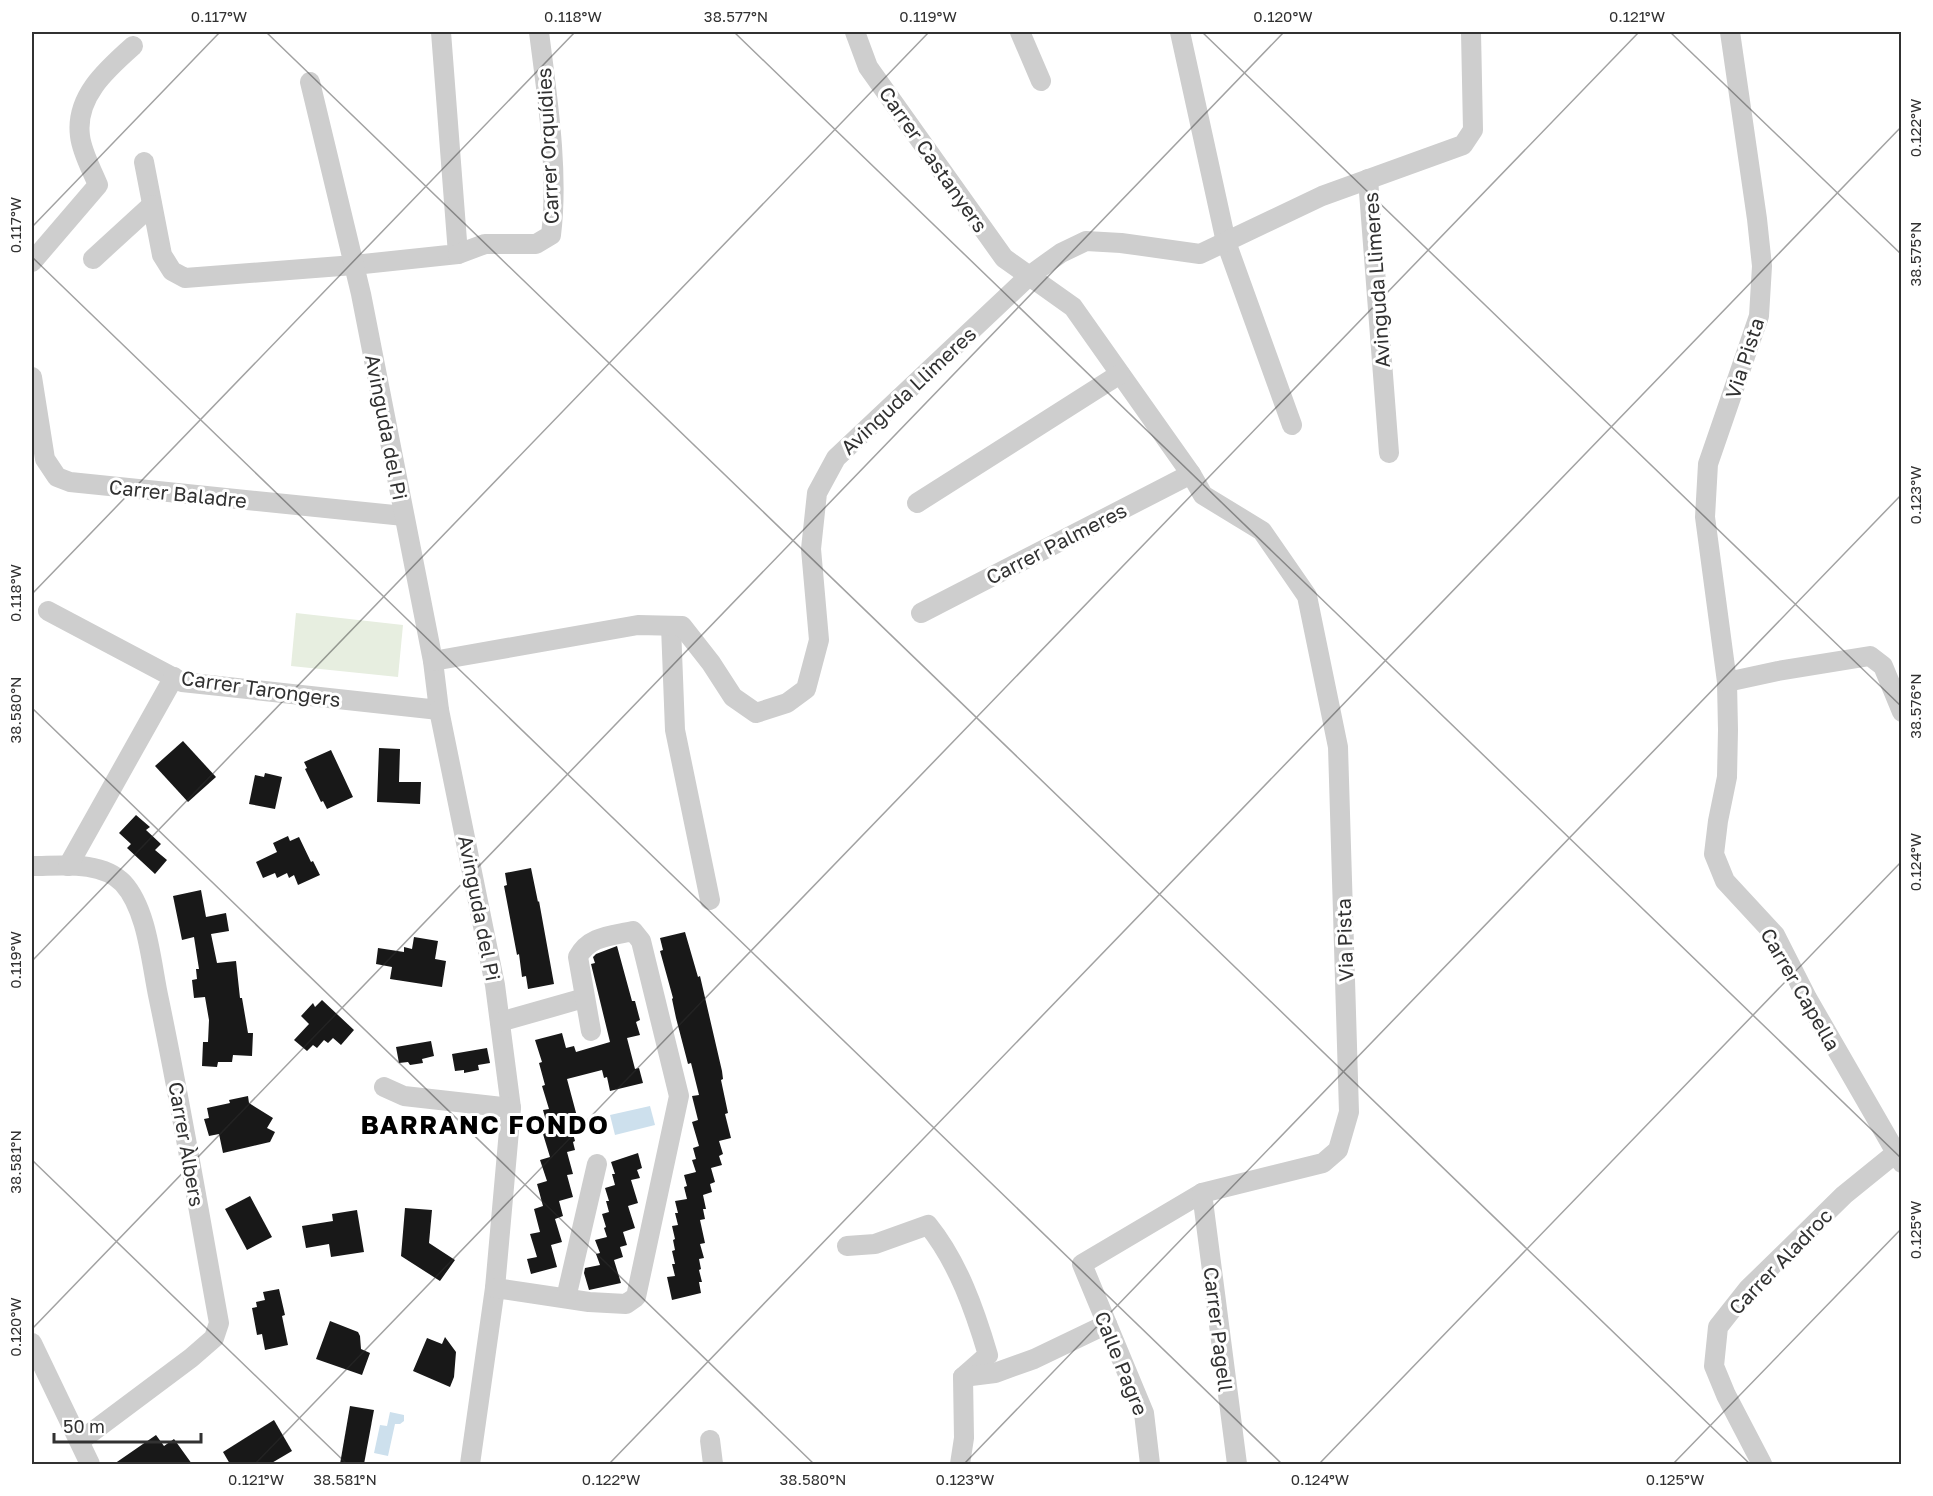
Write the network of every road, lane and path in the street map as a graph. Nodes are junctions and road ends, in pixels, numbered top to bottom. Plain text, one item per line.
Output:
1 (441, 32) edge
2 (539, 32) edge
3 (855, 32) edge
4 (1020, 32) edge
5 (1180, 32) edge
6 (1471, 32) edge
7 (1730, 32) edge
8 (133, 46) dead end
9 (1041, 81) dead end
10 (310, 82) dead end
11 (144, 162) dead end
12 (1368, 179) junction
13 (152, 205) junction
14 (1226, 242) junction
15 (458, 254) junction
16 (93, 260) dead end
17 (32, 262) edge
18 (354, 265) junction
19 (1029, 276) junction
20 (1120, 374) junction
21 (32, 377) edge
22 (1292, 425) dead end
23 (1389, 453) dead end
24 (1191, 474) junction
25 (917, 503) dead end
26 (404, 516) junction
27 (48, 611) dead end
28 (921, 613) dead end
29 (671, 626) junction
30 (432, 661) junction
31 (174, 677) junction
32 (1726, 682) junction
33 (439, 710) junction
34 (1902, 712) edge
35 (32, 866) edge
36 (68, 866) junction
37 (710, 900) dead end
38 (584, 998) junction
39 (500, 1022) junction
40 (591, 1031) dead end
41 (384, 1087) dead end
42 (511, 1108) junction
43 (1900, 1154) edge
44 (597, 1164) dead end
45 (1202, 1193) junction
46 (847, 1246) dead end
47 (1082, 1264) joint
48 (495, 1288) junction
49 (566, 1298) junction
50 (1107, 1324) junction
51 (32, 1343) edge
52 (963, 1377) junction
53 (710, 1440) dead end
54 (80, 1441) junction
55 (90, 1464) edge
56 (470, 1464) edge
57 (713, 1464) edge
58 (960, 1464) edge
59 (1149, 1464) edge
60 (1236, 1464) edge
61 (1762, 1464) edge

1 - 15 street
2 - 15 street, Carrer Orquídies
3 - 19 street, Carrer Castanyers
4 - 9 street
5 - 14 street
6 - 12 street, Avinguda Llimeres
7 - 32 street, Via Pista
8 - 17 street
10 - 18 street, Avinguda del Pi
11 - 13 street
12 - 14 street, Avinguda Llimeres
12 - 23 street, Avinguda Llimeres
13 - 16 street
13 - 18 street
14 - 19 street, Avinguda Llimeres
14 - 22 street
15 - 18 street
18 - 26 street, Avinguda del Pi
19 - 20 street
19 - 29 street, Avinguda Llimeres
20 - 24 street
20 - 25 street
21 - 26 street, Carrer Baladre
24 - 28 street, Carrer Palmeres
24 - 45 street, Via Pista
26 - 30 street, Avinguda del Pi
27 - 31 street, Carrer Tarongers
29 - 30 street
29 - 37 street
30 - 33 street
31 - 33 street, Carrer Tarongers
31 - 36 street
32 - 34 street
32 - 43 street, Carrer Capella
33 - 39 street, Avinguda del Pi
35 - 36 street, Carrer Àlbers
36 - 54 street, Carrer Àlbers
38 - 39 street
38 - 40 street
38 - 49 street
39 - 42 street, Avinguda del Pi
41 - 42 street
42 - 48 street, Avinguda del Pi
43 - 61 street, Carrer Aladroc
44 - 49 street
45 - 47 street, Via Pista
45 - 60 street, Carrer Pagell
46 - 52 street
47 - 50 street, Calle Pagre
48 - 49 street
48 - 56 street, Avinguda del Pi
50 - 52 street
50 - 59 street, Calle Pagre
51 - 54 street
52 - 58 street
53 - 57 street
54 - 55 street

